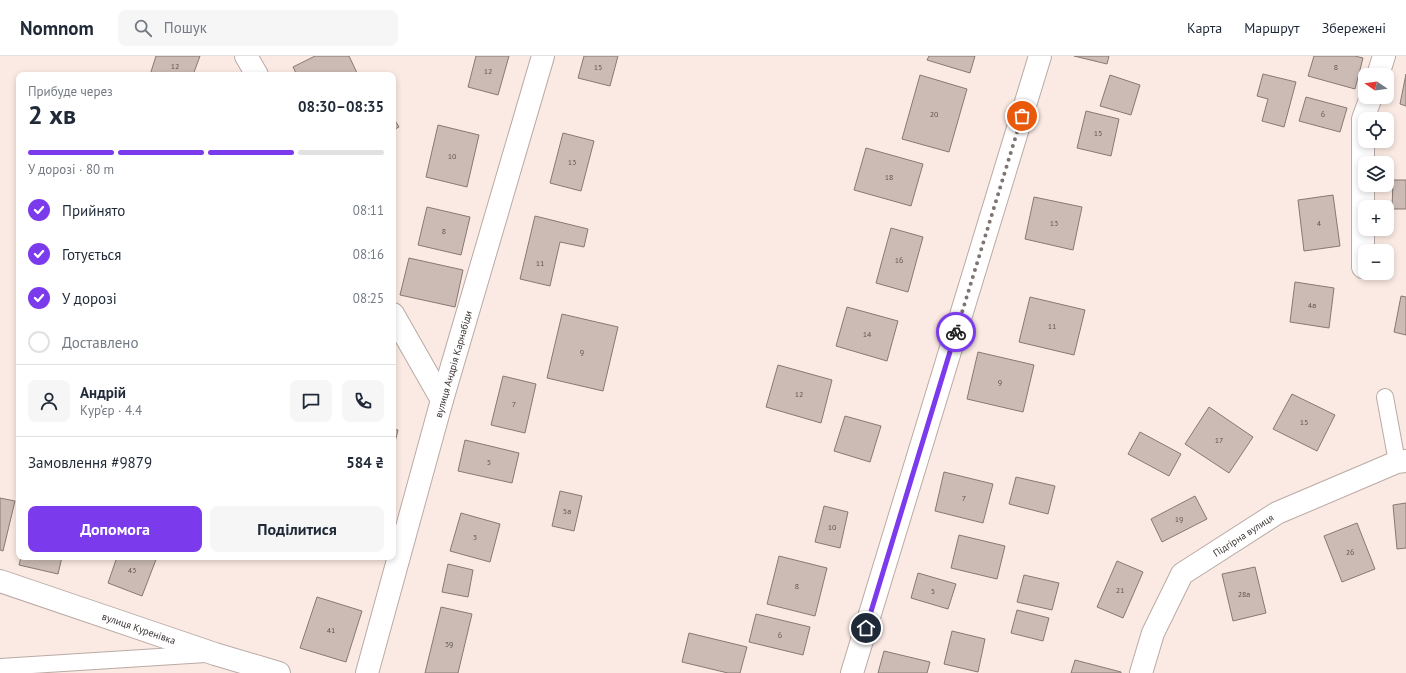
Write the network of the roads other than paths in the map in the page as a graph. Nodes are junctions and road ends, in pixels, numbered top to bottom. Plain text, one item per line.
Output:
1 (246, 56) edge
2 (543, 56) edge
3 (1040, 56) edge
4 (1384, 56) edge
5 (1380, 68) edge
6 (255, 72) edge
7 (1368, 104) edge
8 (1363, 244) edge
9 (396, 319) edge
10 (1385, 397) dead end
11 (442, 400) junction
12 (1402, 461) edge
13 (0, 581) edge
14 (215, 654) junction
15 (0, 667) edge
16 (278, 673) edge
17 (366, 673) edge
18 (852, 673) edge
19 (1141, 673) edge

1 - 6 street
2 - 11 street, вулиця Андрія Карнабіди
3 - 18 street
4 - 5 street
7 - 8 street
9 - 11 street
10 - 12 lane
11 - 17 street, вулиця Андрія Карнабіди
12 - 19 street, Підгірна вулиця
13 - 14 street, вулиця Куренівка
14 - 15 lane
14 - 16 street, вулиця Куренівка

